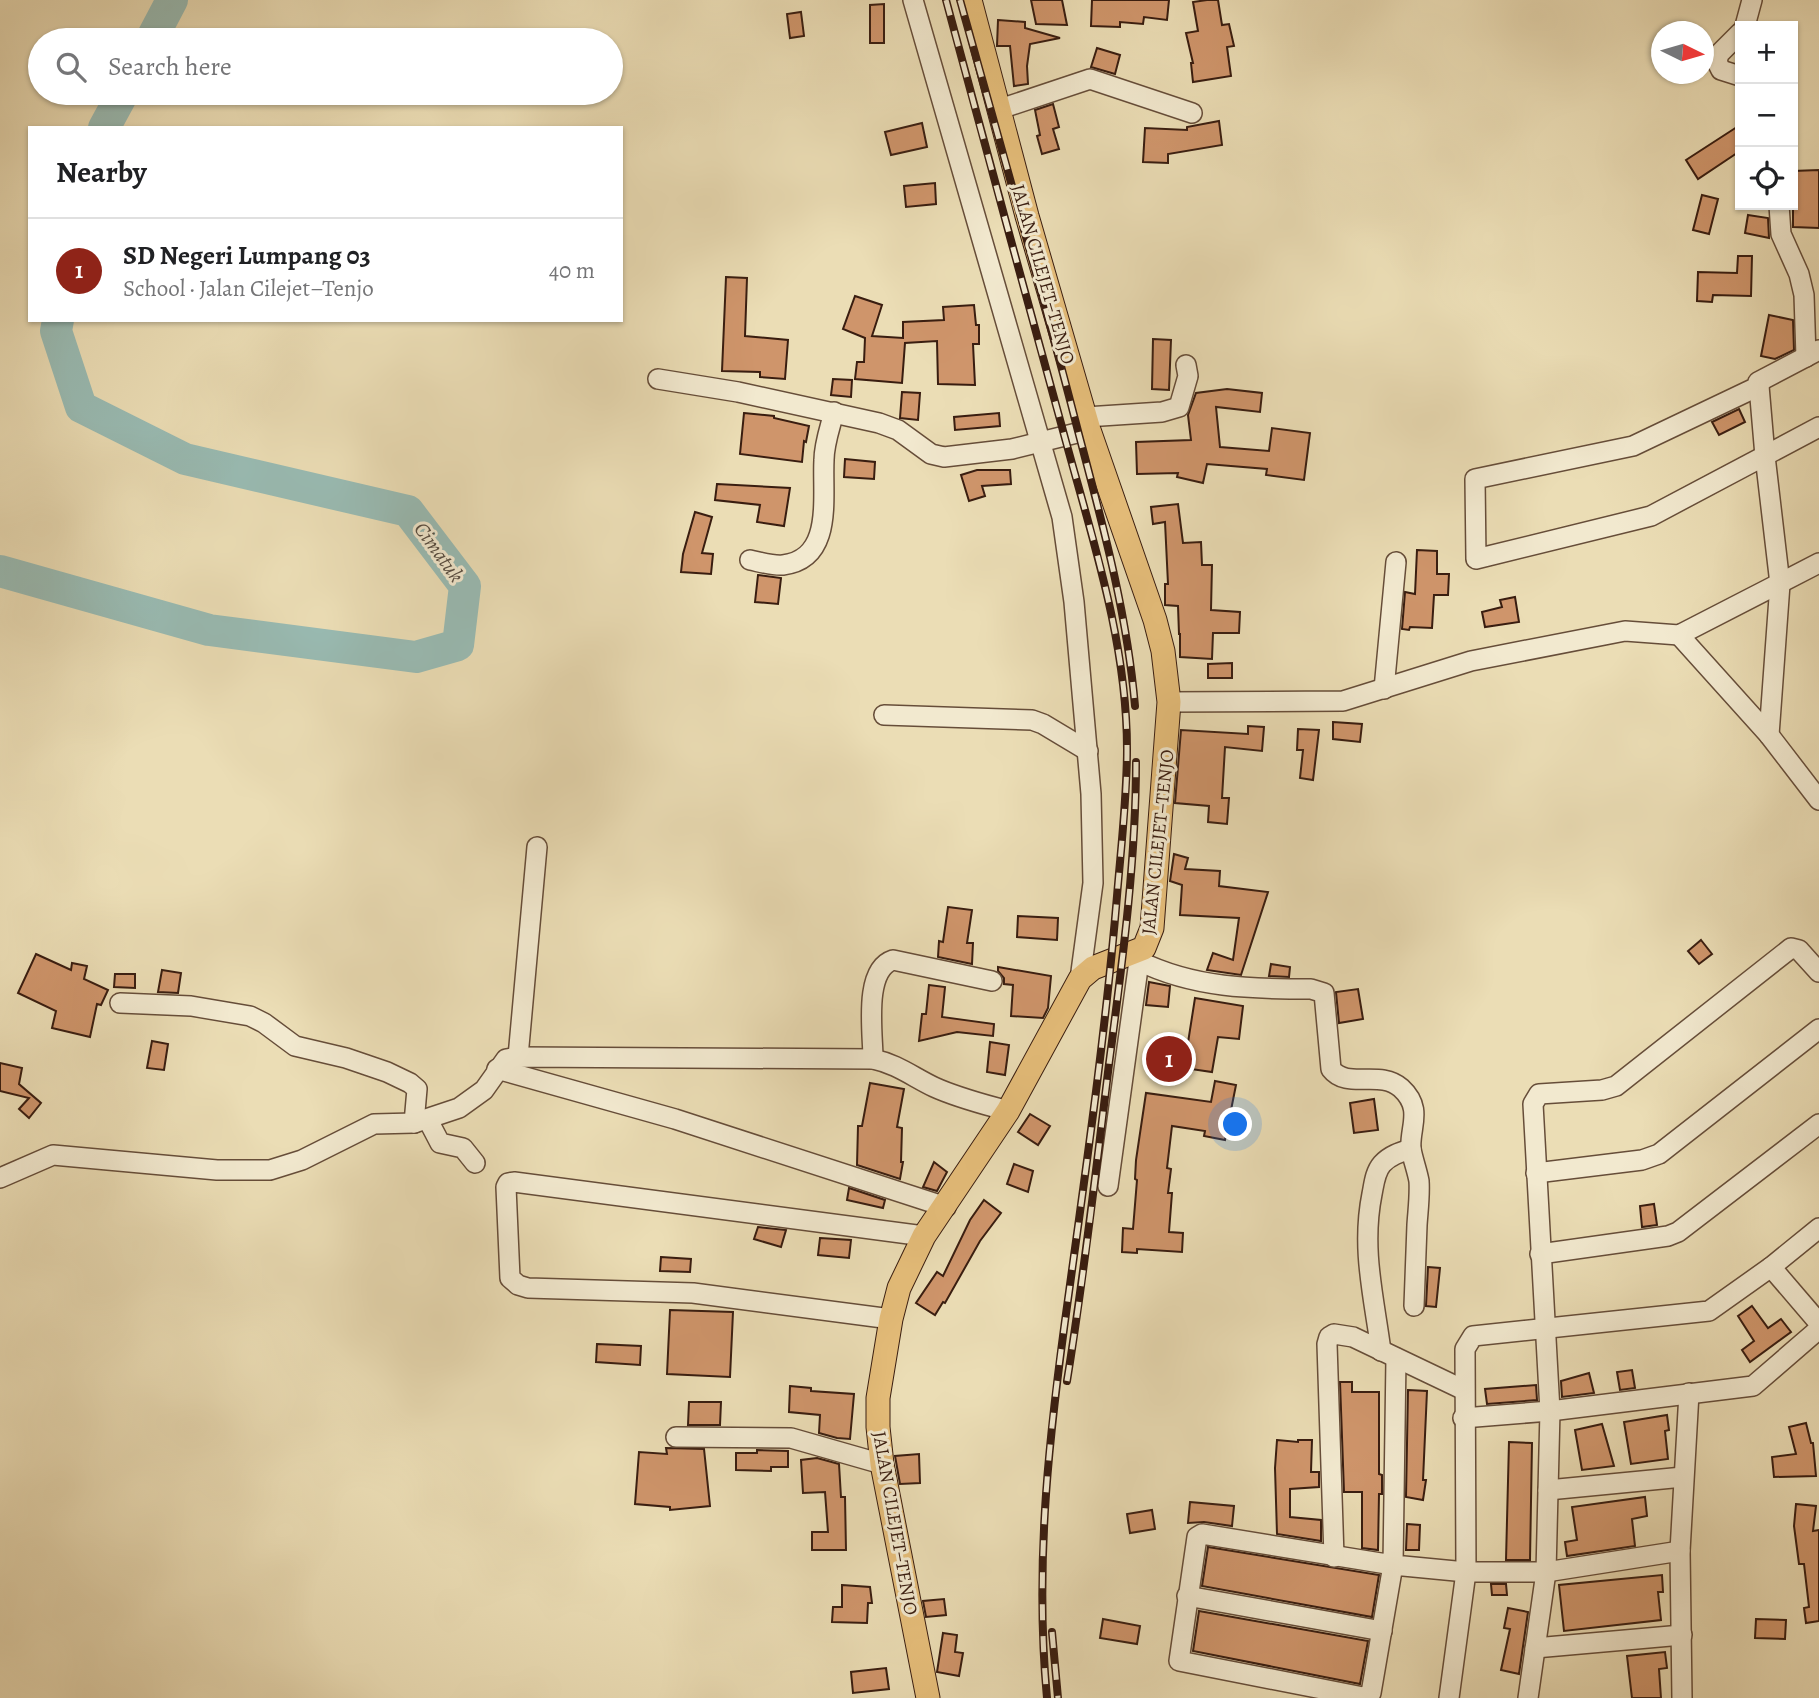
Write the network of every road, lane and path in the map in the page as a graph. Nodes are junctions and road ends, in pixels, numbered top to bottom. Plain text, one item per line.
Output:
1 (913, 0) edge
2 (970, 0) edge
3 (1752, 0) edge
4 (1746, 21) edge
5 (1735, 38) edge
6 (1735, 74) edge
7 (999, 109) junction
8 (1192, 113) dead end
9 (1779, 210) edge
10 (1813, 354) edge
11 (1186, 365) dead end
12 (658, 379) dead end
13 (1759, 386) junction
14 (834, 412) junction
15 (1087, 424) junction
16 (1819, 428) edge
17 (1041, 442) junction
18 (1765, 456) junction
19 (750, 560) dead end
20 (1396, 562) dead end
21 (1819, 563) edge
22 (1780, 584) junction
23 (1679, 635) junction
24 (1384, 689) junction
25 (1169, 702) junction
26 (884, 715) dead end
27 (1769, 736) junction
28 (1088, 751) junction
29 (1819, 800) edge
30 (537, 847) dead end
31 (1141, 954) junction
32 (1819, 972) edge
33 (1080, 979) junction
34 (992, 981) dead end
35 (120, 1003) dead end
36 (1819, 1028) edge
37 (518, 1057) junction
38 (873, 1059) junction
39 (497, 1069) junction
40 (1009, 1111) junction
41 (421, 1121) junction
42 (1819, 1124) edge
43 (1411, 1149) junction
44 (475, 1163) dead end
45 (1536, 1173) junction
46 (0, 1178) edge
47 (1108, 1186) dead end
48 (946, 1207) junction
49 (1819, 1228) edge
50 (924, 1236) junction
51 (1539, 1254) junction
52 (1771, 1267) junction
53 (1414, 1306) dead end
54 (891, 1319) junction
55 (1819, 1322) edge
56 (1544, 1329) junction
57 (1819, 1329) edge
58 (1388, 1355) junction
59 (1464, 1390) junction
60 (1689, 1393) junction
61 (1550, 1411) junction
62 (1464, 1418) junction
63 (676, 1437) dead end
64 (882, 1464) junction
65 (1683, 1477) junction
66 (1548, 1490) junction
67 (1679, 1551) junction
68 (1334, 1557) junction
69 (1393, 1565) junction
70 (1466, 1572) junction
71 (1546, 1572) junction
72 (1187, 1596) junction
73 (1382, 1631) junction
74 (1682, 1635) junction
75 (1535, 1648) junction
76 (1374, 1695) edge
77 (928, 1698) edge
78 (1449, 1698) edge
79 (1528, 1698) edge
80 (1682, 1698) edge

1 - 17 street
2 - 7 main road, JALAN CILEJET–TENJO
3 - 4 street
5 - 6 street
7 - 8 street
7 - 15 main road, JALAN CILEJET–TENJO
9 - 10 street
10 - 13 street
11 - 15 street
12 - 14 street
13 - 18 street
13 - 18 street
14 - 17 street
14 - 19 street
15 - 17 street
15 - 25 main road, JALAN CILEJET–TENJO
16 - 18 street
17 - 28 street
18 - 22 street
20 - 24 street
21 - 22 street
22 - 23 street
22 - 27 street
23 - 24 street
23 - 27 street
24 - 25 street
25 - 31 main road, JALAN CILEJET–TENJO
26 - 28 street
27 - 29 street
28 - 33 street
30 - 37 street
31 - 33 main road, JALAN CILEJET–TENJO
31 - 43 street
31 - 47 street
32 - 45 street
33 - 40 main road, JALAN CILEJET–TENJO
34 - 38 street
35 - 41 street
36 - 45 street
37 - 38 street
37 - 39 street
38 - 40 street
39 - 41 street
39 - 48 street
40 - 48 main road, JALAN CILEJET–TENJO
41 - 44 street
41 - 46 street
42 - 51 street
43 - 53 street
43 - 58 street
45 - 51 street
48 - 50 main road, JALAN CILEJET–TENJO
49 - 52 street
50 - 54 main road, JALAN CILEJET–TENJO
50 - 54 street
51 - 56 street
52 - 55 street
52 - 56 street
54 - 64 main road, JALAN CILEJET–TENJO
56 - 59 street
56 - 61 street
57 - 60 street
58 - 59 street
58 - 68 street
58 - 69 street
59 - 62 street
60 - 61 street
60 - 65 street
61 - 62 street
61 - 66 street
62 - 70 street
63 - 64 street
64 - 77 main road, JALAN CILEJET–TENJO
65 - 66 street
65 - 67 street
66 - 71 street
67 - 71 street
67 - 74 street
68 - 69 street
68 - 72 street
69 - 70 street
69 - 73 street
70 - 71 street
70 - 78 street
71 - 75 street
72 - 73 street
72 - 76 street
73 - 76 street
74 - 75 street
74 - 80 street
75 - 79 street

